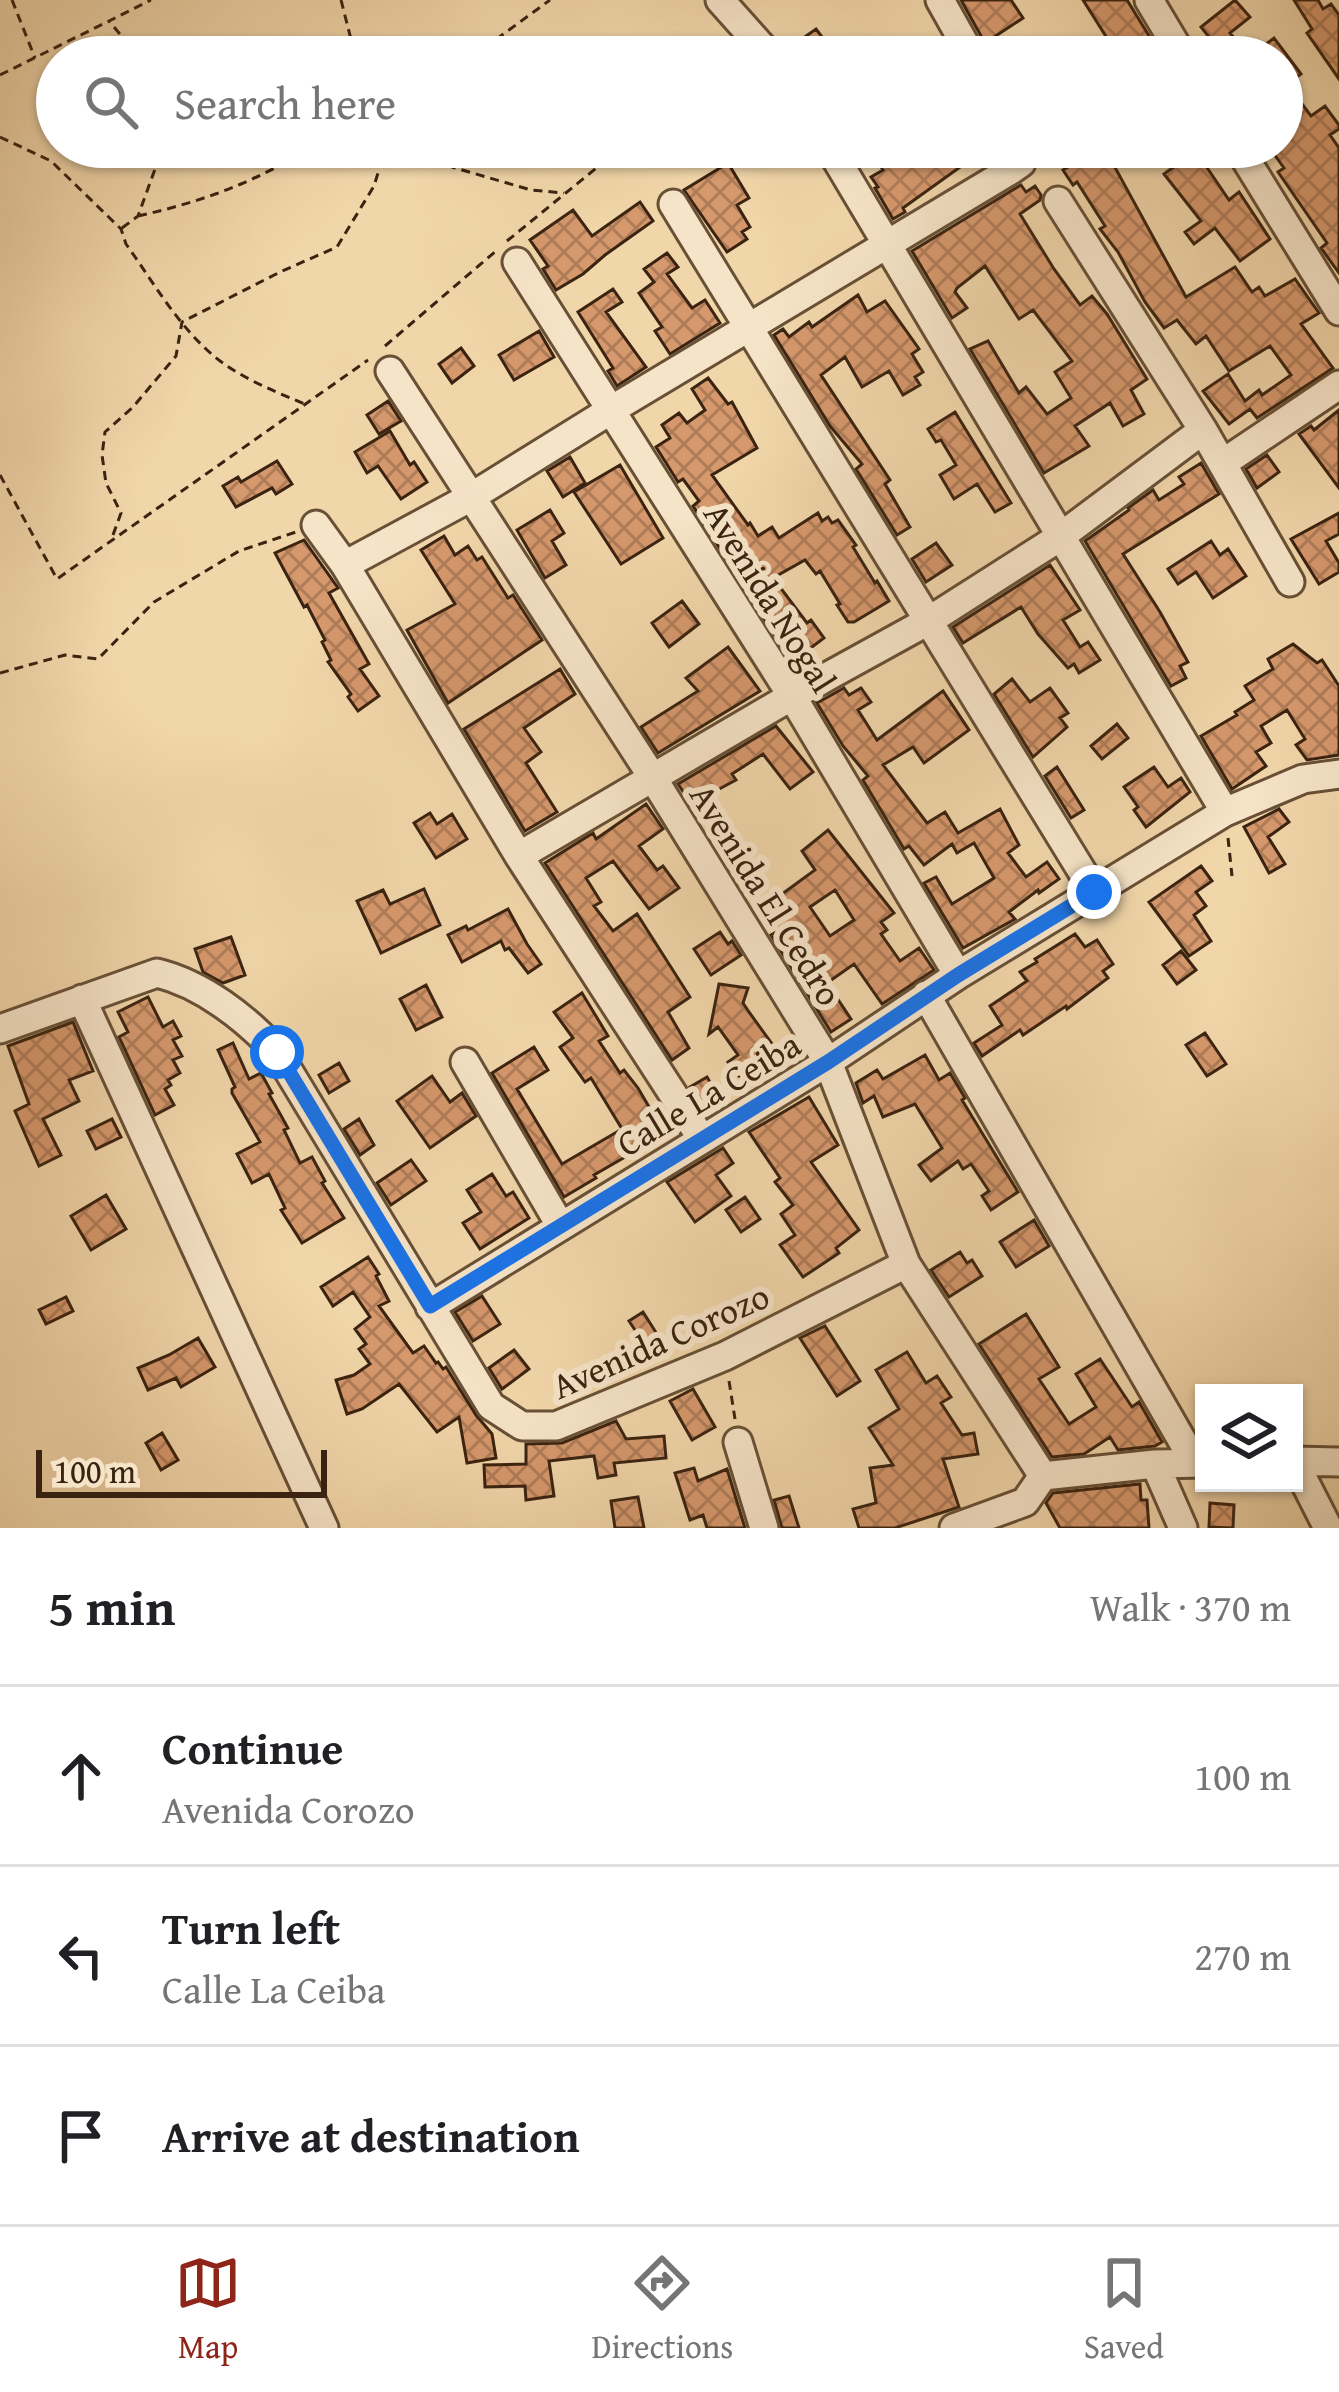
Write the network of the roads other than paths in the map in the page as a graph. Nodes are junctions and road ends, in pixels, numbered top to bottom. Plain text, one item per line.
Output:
1 (720, 0) edge
2 (940, 0) edge
3 (1148, 0) edge
4 (753, 36) edge
5 (960, 36) edge
6 (1171, 36) edge
7 (842, 168) edge
8 (1014, 168) edge
9 (1251, 168) edge
10 (1058, 201) dead end
11 (673, 204) dead end
12 (889, 245) junction
13 (517, 262) dead end
14 (1339, 311) edge
15 (750, 326) junction
16 (382, 358) road end
17 (1339, 386) edge
18 (610, 410) junction
19 (1203, 430) junction
20 (1223, 463) junction
21 (471, 496) junction
22 (316, 525) road end
23 (1060, 537) junction
24 (345, 565) junction
25 (1290, 582) dead end
26 (930, 620) junction
27 (792, 696) junction
28 (1339, 774) edge
29 (653, 778) junction
30 (1225, 812) junction
31 (519, 856) junction
32 (1094, 892) junction
33 (958, 975) junction
34 (926, 995) junction
35 (82, 1000) junction
36 (0, 1029) edge
37 (465, 1062) dead end
38 (828, 1062) junction
39 (702, 1139) junction
40 (560, 1225) junction
41 (907, 1264) junction
42 (430, 1306) junction
43 (738, 1442) road end
44 (1195, 1456) edge
45 (1303, 1461) edge
46 (1339, 1462) edge
47 (1195, 1463) edge
48 (1155, 1464) junction
49 (1043, 1476) junction
50 (1303, 1479) edge
51 (1025, 1502) junction
52 (324, 1528) edge
53 (764, 1528) edge
54 (954, 1528) edge
55 (1037, 1528) edge
56 (1183, 1528) edge
57 (1328, 1528) edge

1 - 4 street
2 - 5 street
3 - 6 street
7 - 12 street
8 - 12 street
9 - 14 street
10 - 19 street
11 - 15 street
12 - 15 street
12 - 23 street
13 - 18 street, Avenida Nogal
15 - 18 street
15 - 26 street
16 - 21 street, Avenida El Cedro
17 - 20 street
18 - 21 street
18 - 27 street, Avenida Nogal
19 - 20 street
19 - 23 street
20 - 25 street
21 - 24 street
21 - 29 street, Avenida El Cedro
22 - 24 street
23 - 26 street
23 - 30 street
24 - 31 street
26 - 27 street
26 - 32 street
27 - 29 street
27 - 33 street, Avenida Nogal
28 - 30 street, Calle La Ceiba
29 - 31 street
29 - 38 street, Avenida El Cedro
30 - 32 street, Calle La Ceiba
31 - 39 street
32 - 33 street, Calle La Ceiba
33 - 34 street, Calle La Ceiba
34 - 38 street, Calle La Ceiba
34 - 44 street
35 - 36 street
35 - 42 street, Avenida Corozo
35 - 52 street
37 - 40 street
38 - 39 street, Calle La Ceiba
38 - 41 street, Avenida El Cedro
39 - 40 street, Calle La Ceiba
40 - 42 street, Calle La Ceiba
41 - 42 street, Avenida Corozo
41 - 49 street, Avenida El Cedro
43 - 53 street
45 - 46 street
47 - 48 street
48 - 49 street
48 - 56 street
49 - 51 street
50 - 57 street
51 - 54 street
51 - 55 street

